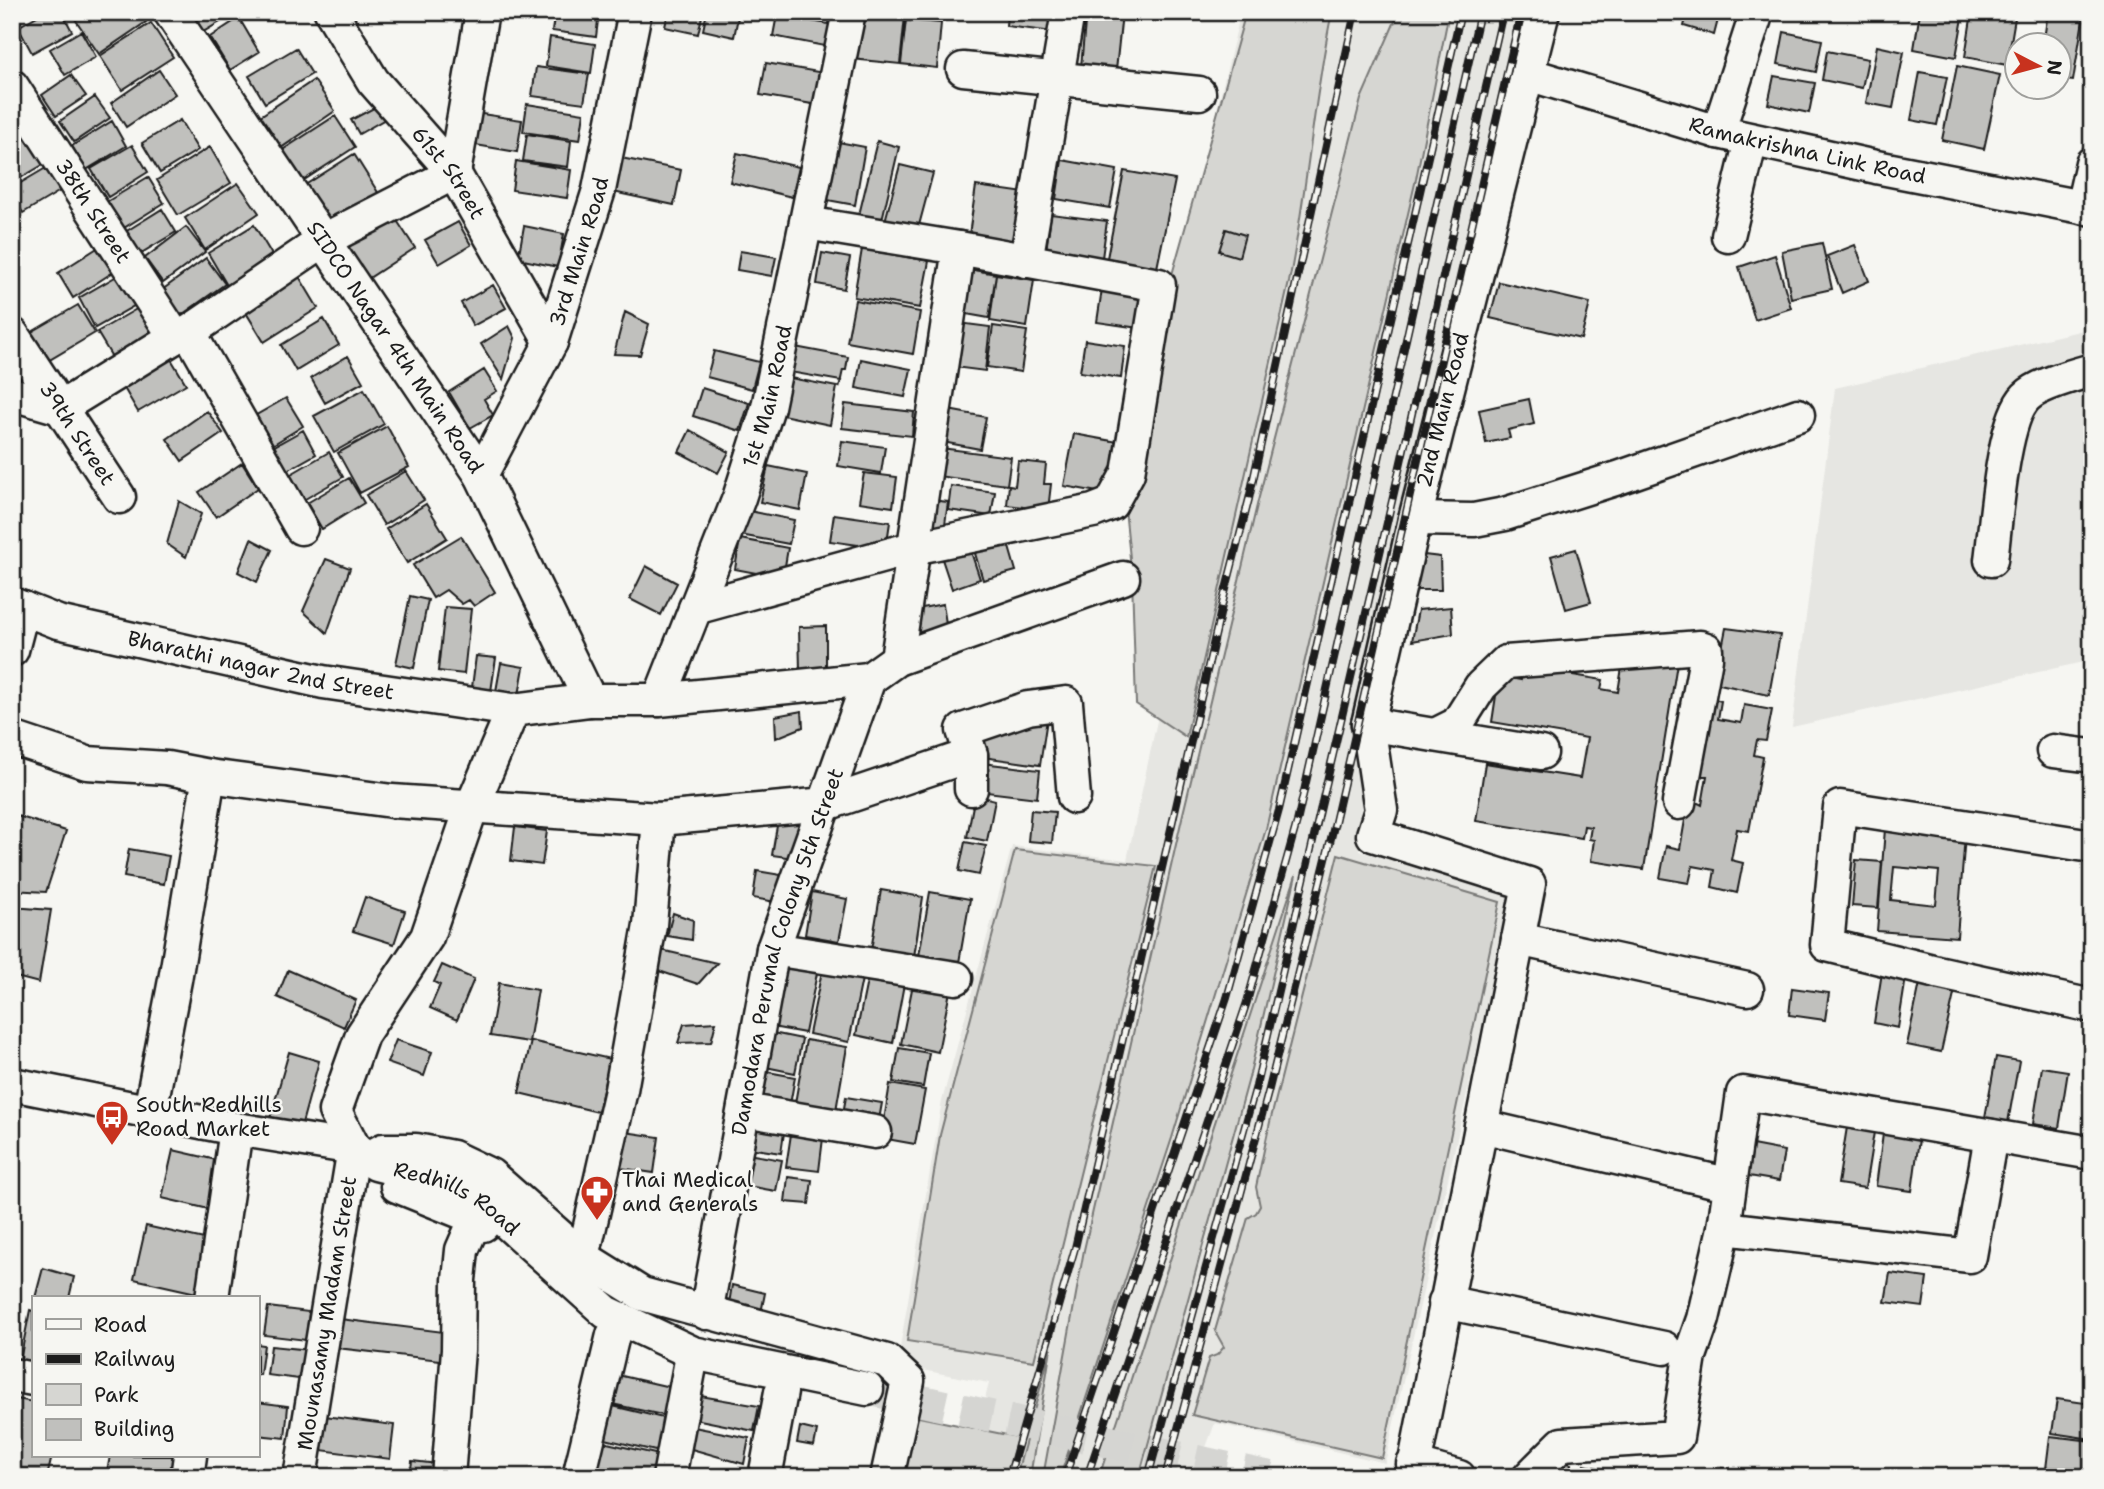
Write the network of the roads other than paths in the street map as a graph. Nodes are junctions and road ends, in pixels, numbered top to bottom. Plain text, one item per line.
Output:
1 (170, 12) edge
2 (331, 12) edge
3 (482, 12) edge
4 (635, 12) edge
5 (849, 12) edge
6 (1068, 12) edge
7 (1543, 12) edge
8 (1757, 12) edge
9 (963, 69) dead end
10 (1528, 74) junction
11 (1058, 79) junction
12 (12, 86) edge
13 (1199, 93) dead end
14 (1718, 132) junction
15 (1751, 140) junction
16 (2092, 163) edge
17 (454, 173) junction
18 (2087, 208) edge
19 (806, 223) junction
20 (1728, 236) dead end
21 (324, 240) junction
22 (960, 248) junction
23 (1026, 261) junction
24 (12, 334) edge
25 (182, 335) junction
26 (551, 342) junction
27 (2092, 370) edge
28 (12, 394) edge
29 (60, 408) junction
30 (1798, 415) dead end
31 (481, 475) junction
32 (118, 497) dead end
33 (1415, 519) junction
34 (300, 528) dead end
35 (913, 548) junction
36 (1991, 561) dead end
37 (1123, 579) dead end
38 (18, 606) edge
39 (695, 608) junction
40 (12, 650) edge
41 (897, 659) junction
42 (869, 679) junction
43 (590, 700) junction
44 (659, 700) junction
45 (513, 710) junction
46 (1367, 724) junction
47 (1435, 735) junction
48 (12, 738) edge
49 (2053, 751) dead end
50 (1541, 753) dead end
51 (971, 755) junction
52 (2092, 756) edge
53 (209, 776) junction
54 (971, 789) dead end
55 (1074, 797) dead end
56 (1679, 803) dead end
57 (826, 804) junction
58 (472, 806) junction
59 (659, 818) junction
60 (2092, 846) edge
61 (1518, 939) junction
62 (773, 949) junction
63 (956, 978) dead end
64 (1747, 989) dead end
65 (2092, 1006) edge
66 (12, 1084) edge
67 (744, 1110) junction
68 (150, 1111) junction
69 (1480, 1126) junction
70 (236, 1129) junction
71 (875, 1132) dead end
72 (1992, 1136) junction
73 (2092, 1153) edge
74 (366, 1157) junction
75 (1714, 1181) dead end
76 (476, 1218) junction
77 (1724, 1228) junction
78 (583, 1257) junction
79 (212, 1296) edge
80 (1445, 1302) junction
81 (706, 1314) junction
82 (613, 1335) junction
83 (1664, 1348) dead end
84 (690, 1366) junction
85 (12, 1375) edge
86 (32, 1379) edge
87 (867, 1389) tunnel mouth
88 (781, 1392) junction
89 (901, 1413) junction
90 (190, 1458) edge
91 (1413, 1470) edge
92 (187, 1477) edge
93 (300, 1477) edge
94 (448, 1477) edge
95 (579, 1477) edge
96 (669, 1477) edge
97 (765, 1477) edge
98 (887, 1477) edge
99 (1459, 1477) edge
100 (1529, 1477) edge

1 - 21 street, SIDCO Nagar 4th Main Road
2 - 17 street, 61st Street
3 - 17 street
4 - 26 street, 3rd Main Road
5 - 19 street, 1st Main Road
6 - 11 street
7 - 10 street, 2nd Main Road
8 - 14 street
9 - 11 street
10 - 14 street, Ramakrishna Link Road
10 - 33 street, 2nd Main Road
11 - 13 street
11 - 23 street
12 - 25 street, 38th Street
14 - 15 street, Ramakrishna Link Road
15 - 18 street, Ramakrishna Link Road
15 - 20 street
16 - 18 street
17 - 21 street
17 - 26 street, 61st Street
19 - 22 street
19 - 39 street, 1st Main Road
21 - 25 street
21 - 31 street, SIDCO Nagar 4th Main Road
22 - 23 street
22 - 35 street
23 - 35 street
24 - 29 street, 39th Street
25 - 29 street
25 - 34 street, 38th Street
26 - 31 street, 3rd Main Road
27 - 36 street
28 - 29 street
29 - 32 street, 39th Street
30 - 33 street
31 - 43 street, SIDCO Nagar 4th Main Road
33 - 46 street, 2nd Main Road
35 - 39 street
35 - 41 street
37 - 41 street
38 - 40 street
38 - 45 street, Bharathi nagar 2nd Street
39 - 44 street, 1st Main Road
41 - 42 street
42 - 44 street
42 - 57 street, Damodara Perumal Colony 5th Street
43 - 44 street
43 - 45 street, Bharathi nagar 2nd Street
45 - 58 street
46 - 47 street
46 - 61 street, 2nd Main Road
47 - 50 street
47 - 56 street
48 - 53 street
49 - 52 street
51 - 54 street
51 - 55 street
51 - 57 street
53 - 58 street
53 - 68 street
57 - 59 street
57 - 62 street, Damodara Perumal Colony 5th Street
58 - 59 street
58 - 74 street
59 - 78 street
60 - 65 street
61 - 64 street
61 - 69 street
62 - 63 street
62 - 67 street, Damodara Perumal Colony 5th Street
66 - 68 street, Redhills Road
67 - 71 street
67 - 81 street, Damodara Perumal Colony 5th Street
68 - 70 street, Redhills Road
69 - 75 street
69 - 80 street
70 - 74 street, Redhills Road
70 - 79 street
72 - 73 street
72 - 77 street
72 - 77 street
74 - 76 street
74 - 78 street
74 - 87 street, Redhills Road
74 - 93 street, Mounasamy Madam Street
76 - 82 street
76 - 94 street
77 - 100 street
78 - 81 street
80 - 83 street
80 - 91 street
81 - 89 street
82 - 84 street
82 - 95 street
84 - 88 street
84 - 96 street
85 - 86 street
88 - 89 street
88 - 97 street
89 - 98 street
90 - 92 street
91 - 99 street

